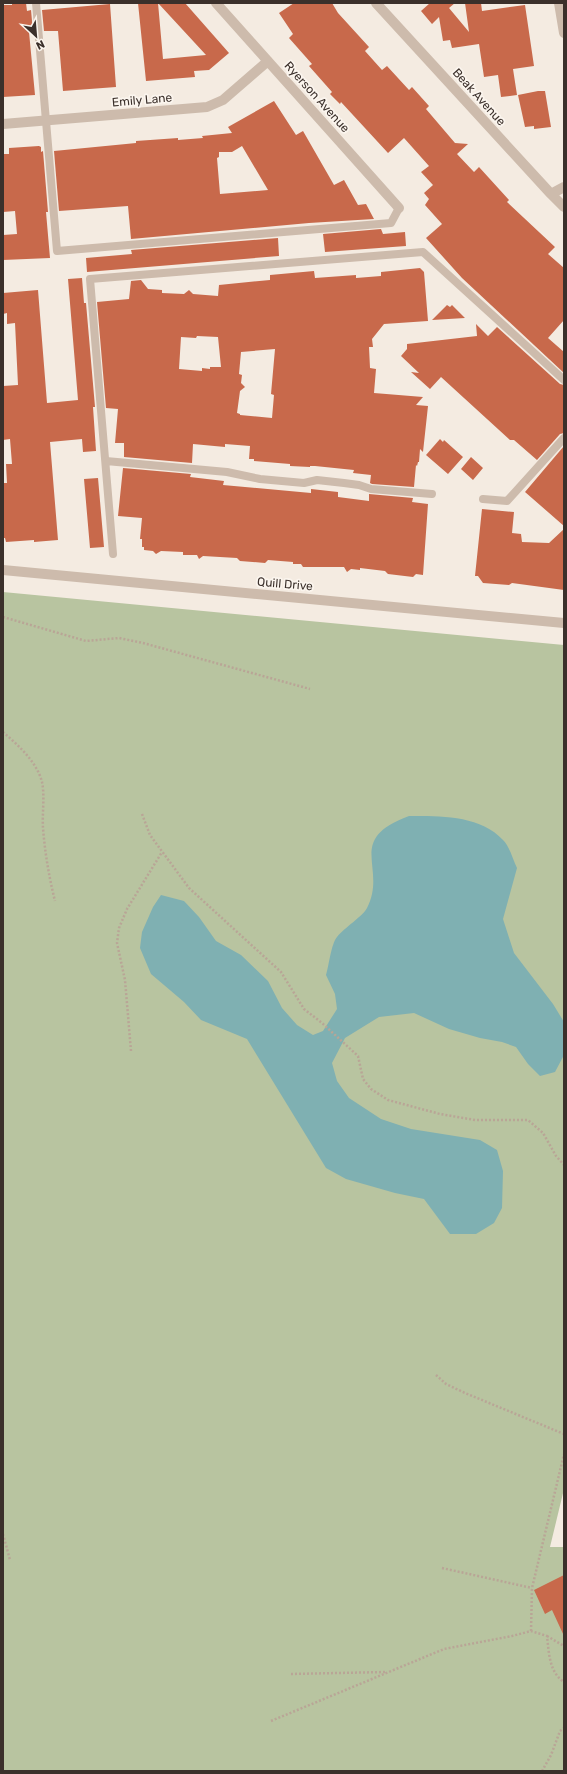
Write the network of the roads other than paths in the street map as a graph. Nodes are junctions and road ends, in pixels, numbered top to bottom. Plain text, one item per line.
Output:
1 (36, 3) edge
2 (216, 3) edge
3 (376, 3) edge
4 (559, 3) edge
5 (564, 33) edge
6 (268, 61) junction
7 (47, 121) junction
8 (3, 124) edge
9 (564, 187) edge
10 (551, 194) junction
11 (564, 207) edge
12 (399, 208) joint
13 (564, 380) edge
14 (564, 438) edge
15 (106, 461) junction
16 (432, 494) dead end
17 (483, 499) dead end
18 (113, 554) dead end
19 (3, 570) edge
20 (564, 623) edge

1 - 7 lane
2 - 6 street, Ryerson Avenue
3 - 10 street, Beak Avenue
4 - 5 street
6 - 7 street, Emily Lane
6 - 12 street, Ryerson Avenue
7 - 8 street, Emily Lane
7 - 12 lane
9 - 10 street
10 - 11 street, Beak Avenue
13 - 15 lane
14 - 17 lane
15 - 16 lane
15 - 18 lane
19 - 20 street, Quill Drive

